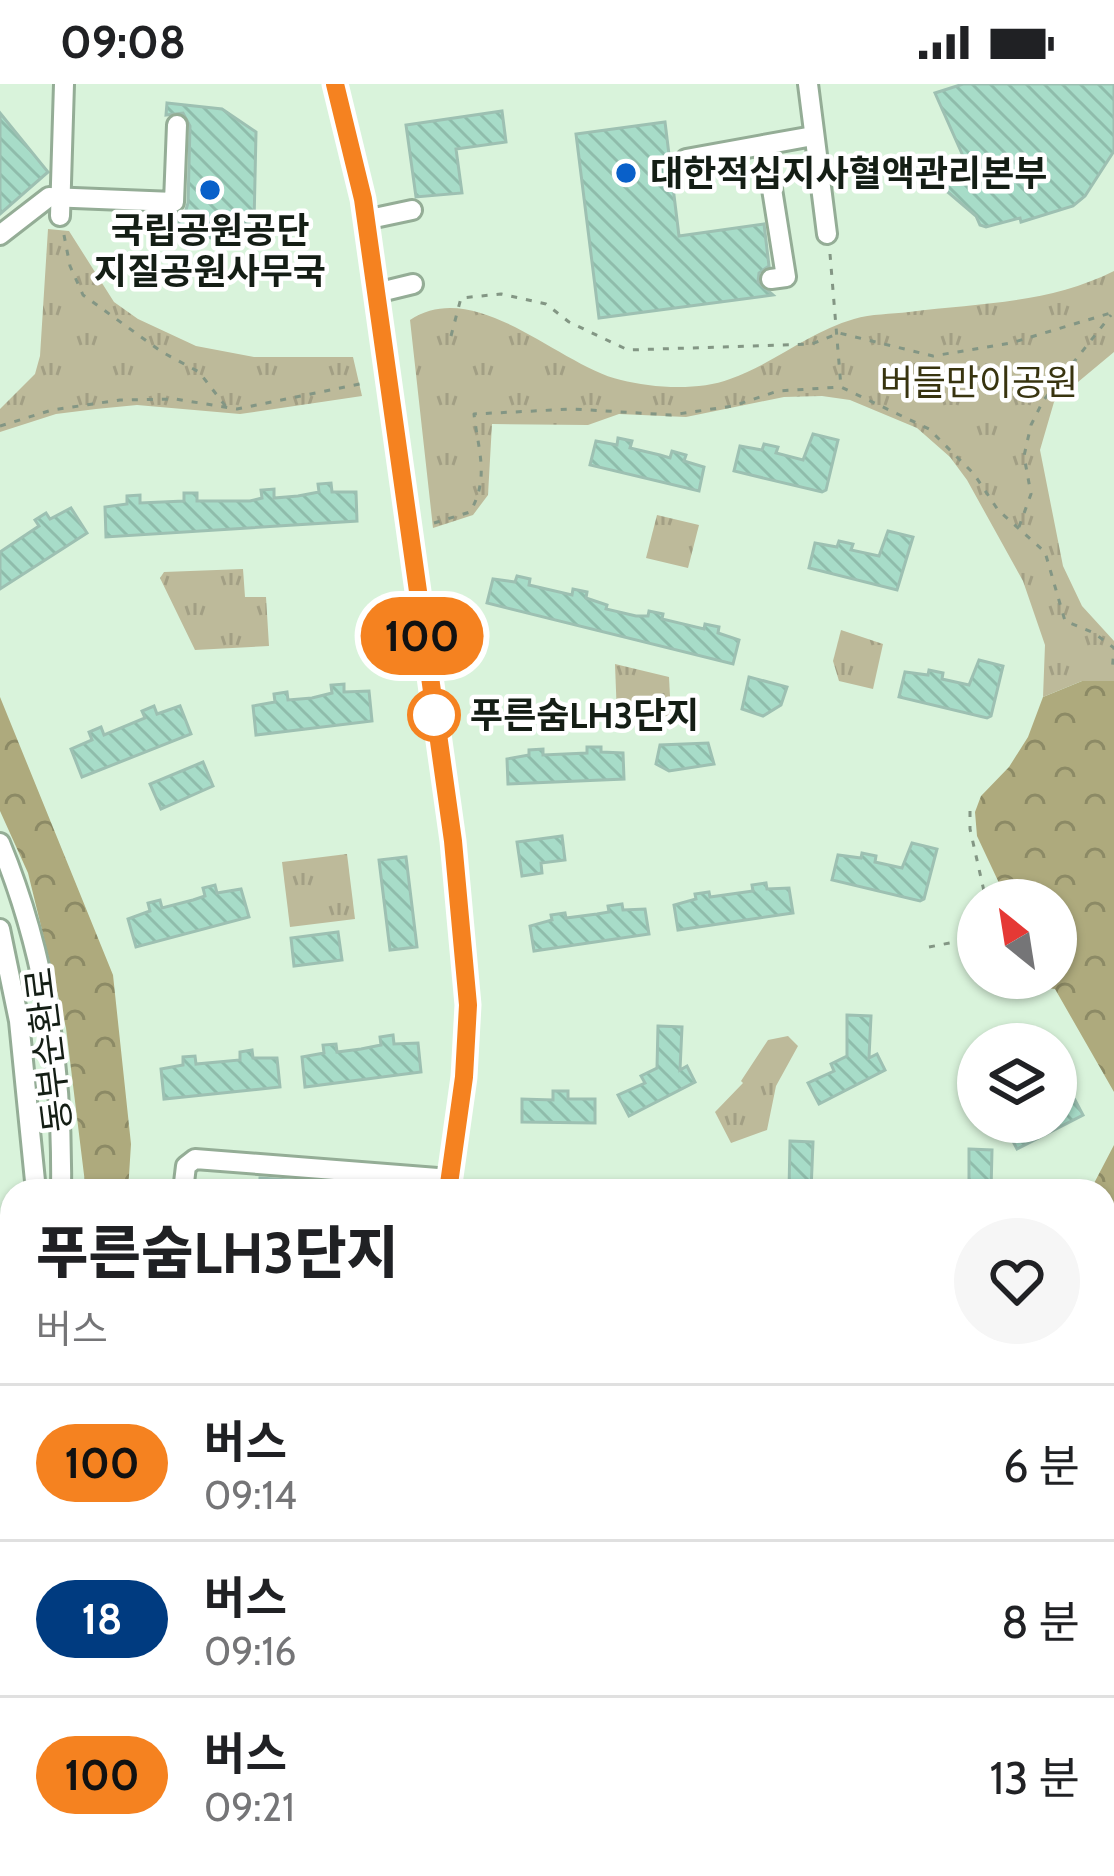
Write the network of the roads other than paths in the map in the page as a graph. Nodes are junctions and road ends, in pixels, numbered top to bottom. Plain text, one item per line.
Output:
1 (64, 84) edge
2 (334, 84) edge
3 (808, 84) edge
4 (177, 125) dead end
5 (813, 136) junction
6 (765, 145) junction
7 (686, 159) dead end
8 (61, 206) junction
9 (412, 210) dead end
10 (365, 220) junction
11 (827, 234) road end
12 (0, 235) edge
13 (771, 279) dead end
14 (413, 284) dead end
15 (376, 293) junction
16 (0, 843) edge
17 (0, 929) edge
18 (35, 1179) edge
19 (60, 1179) edge
20 (184, 1179) edge
21 (390, 1179) edge
22 (450, 1179) edge

1 - 8 street
2 - 10 street
3 - 5 street
4 - 8 street
5 - 6 street
5 - 11 street
6 - 7 street
6 - 13 street
8 - 12 street
9 - 10 street
10 - 15 street
14 - 15 street
15 - 22 street
16 - 19 street, 동부순환로
17 - 18 street, 동부순환로
20 - 21 street

